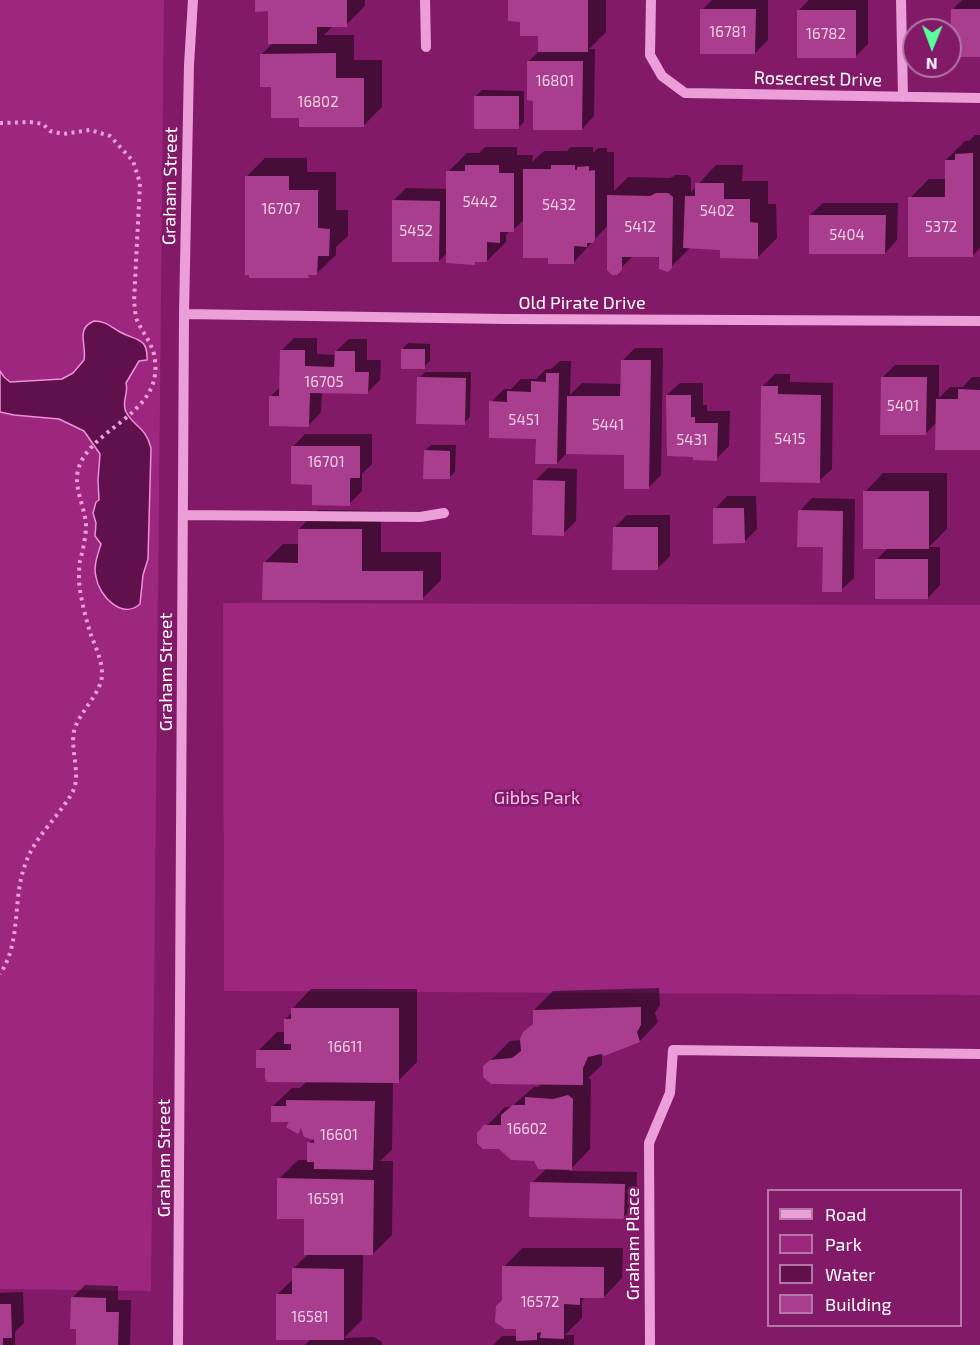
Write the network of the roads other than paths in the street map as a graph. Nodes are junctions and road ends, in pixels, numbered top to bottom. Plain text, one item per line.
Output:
1 (193, 0) edge
2 (425, 0) edge
3 (651, 0) edge
4 (901, 0) edge
5 (426, 47) dead end
6 (903, 97) junction
7 (980, 98) edge
8 (184, 314) junction
9 (980, 321) edge
10 (444, 513) dead end
11 (183, 515) junction
12 (980, 1054) edge
13 (178, 1345) edge
14 (650, 1345) edge

1 - 8 street, Graham Street
2 - 5 street
3 - 6 street, Rosecrest Drive
4 - 6 street
6 - 7 street, Rosecrest Drive
8 - 9 street, Old Pirate Drive
8 - 11 street, Graham Street
10 - 11 street
11 - 13 street, Graham Street
12 - 14 street, Graham Place

